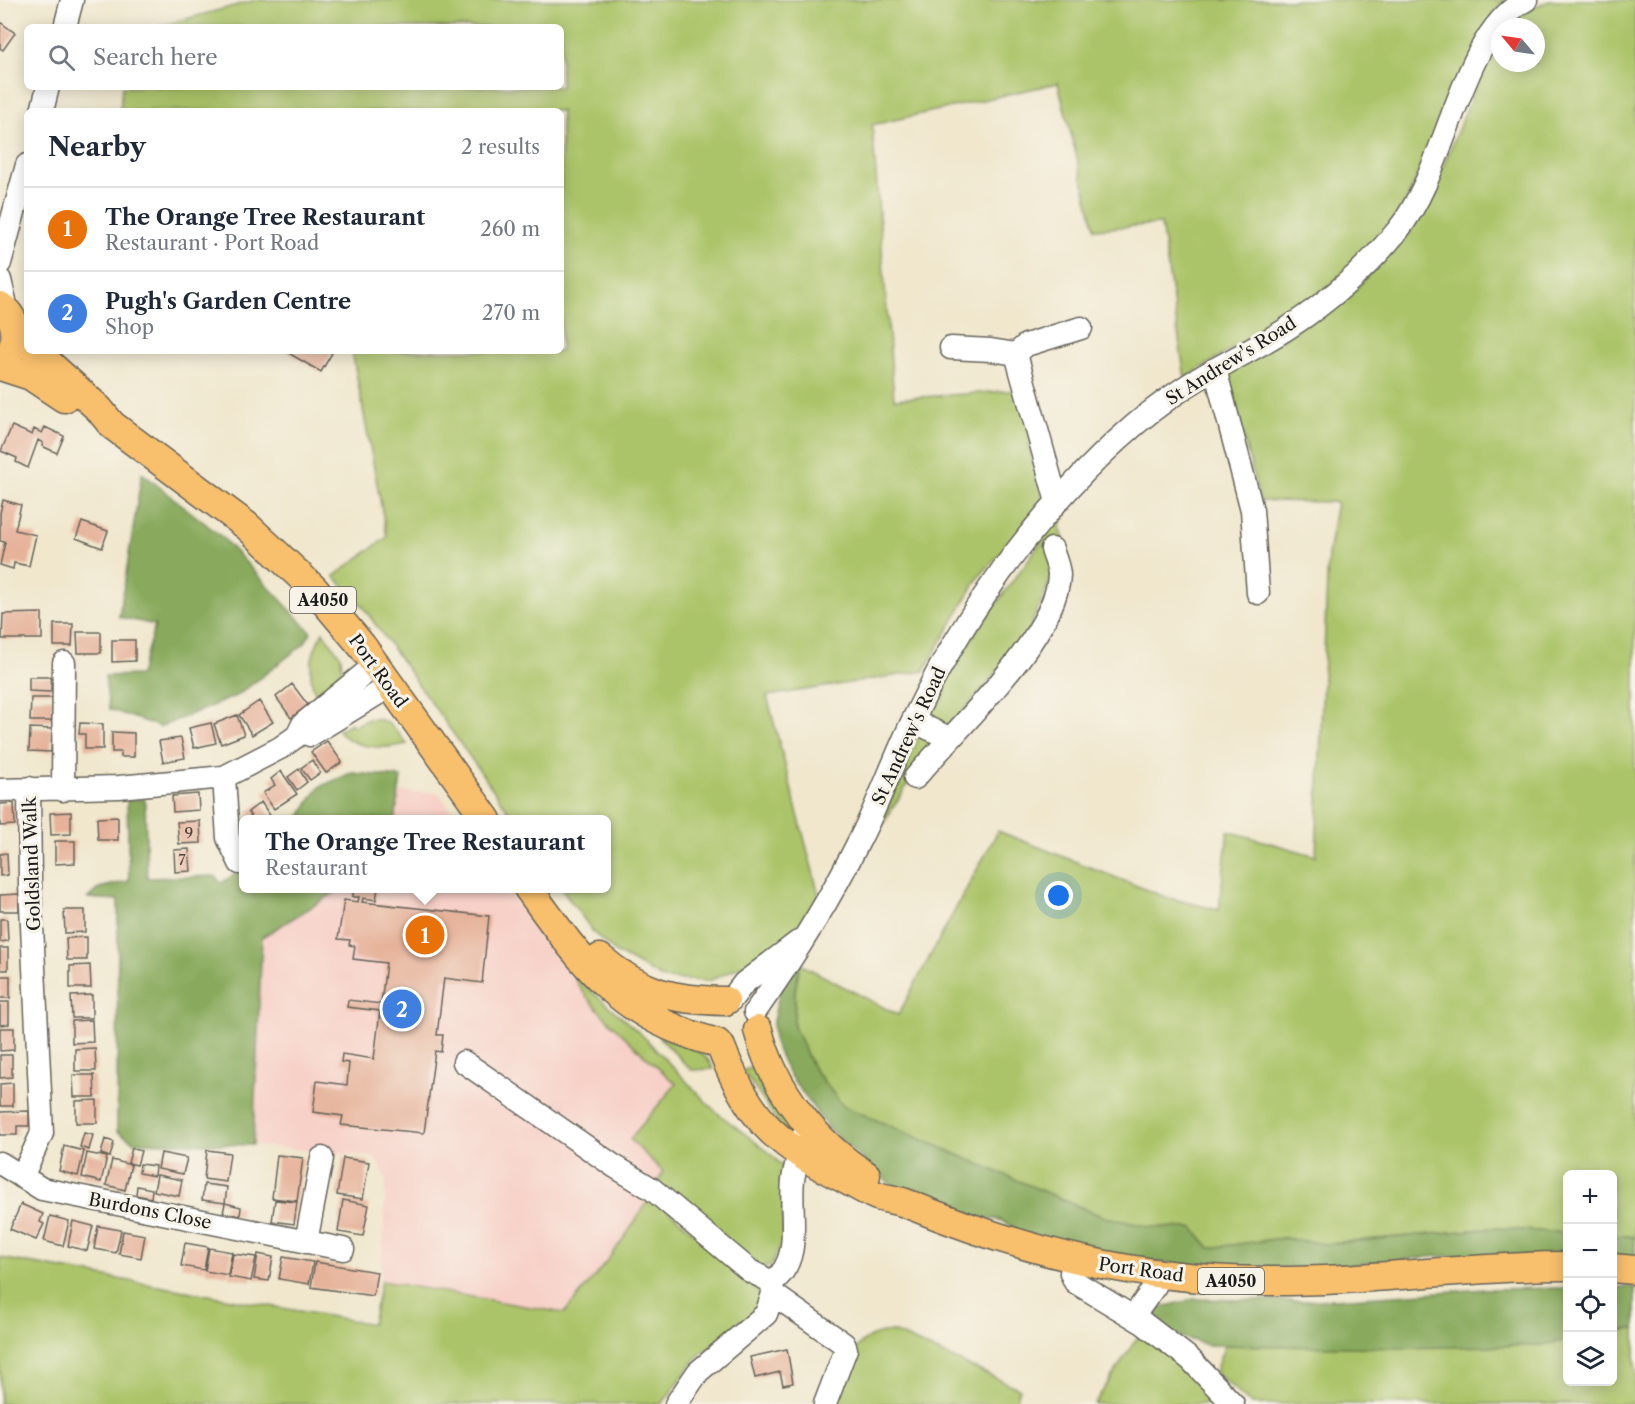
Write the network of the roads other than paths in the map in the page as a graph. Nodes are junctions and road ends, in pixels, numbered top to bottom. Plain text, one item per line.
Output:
1 (72, 0) edge
2 (1526, 0) edge
3 (66, 24) edge
4 (47, 90) edge
5 (43, 108) edge
6 (24, 176) edge
7 (0, 263) edge
8 (0, 280) edge
9 (12, 319) edge
10 (1081, 328) dead end
11 (951, 348) dead end
12 (38, 354) edge
13 (1016, 354) junction
14 (0, 364) edge
15 (1215, 369) junction
16 (112, 425) junction
17 (1057, 502) junction
18 (1052, 549) dead end
19 (1258, 593) dead end
20 (64, 663) dead end
21 (383, 675) junction
22 (913, 721) junction
23 (949, 738) junction
24 (224, 777) junction
25 (915, 778) dead end
26 (29, 788) junction
27 (0, 790) edge
28 (63, 790) junction
29 (484, 815) edge
30 (239, 861) edge
31 (532, 893) edge
32 (548, 893) edge
33 (801, 939) junction
34 (728, 1001) junction
35 (757, 1021) junction
36 (719, 1045) junction
37 (464, 1062) dead end
38 (786, 1092) junction
39 (799, 1154) junction
40 (322, 1158) dead end
41 (0, 1163) edge
42 (22, 1177) junction
43 (904, 1203) junction
44 (306, 1242) junction
45 (343, 1249) dead end
46 (1074, 1260) junction
47 (1563, 1266) edge
48 (1617, 1268) edge
49 (1635, 1270) edge
50 (1157, 1275) junction
51 (772, 1288) junction
52 (1133, 1317) junction
53 (676, 1404) edge
54 (825, 1404) edge
55 (1233, 1404) edge

1 - 3 street
2 - 15 street, St Andrew's Road
4 - 5 street
6 - 7 street
8 - 9 street
9 - 14 main road, Port Road / A4050
10 - 13 street
11 - 13 street
12 - 16 main road, Port Road / A4050
13 - 17 street
14 - 16 main road, Port Road / A4050
15 - 17 street, St Andrew's Road
15 - 19 street
16 - 21 main road, Port Road / A4050
17 - 22 street, St Andrew's Road
18 - 23 street
20 - 28 street
21 - 24 street, Goldsland Walk
21 - 29 main road, Port Road / A4050
22 - 23 street
22 - 33 street, St Andrew's Road
23 - 25 street
24 - 28 street, Goldsland Walk
24 - 30 street
26 - 27 street
26 - 28 street, Goldsland Walk
26 - 42 street, Goldsland Walk
31 - 36 main road
32 - 34 main road
33 - 34 street, St Andrew's Road
33 - 35 street, St Andrew's Road
34 - 35 main road
34 - 36 main road
35 - 36 main road
35 - 38 main road, Port Road / A4050
36 - 39 main road, Port Road / A4050
37 - 51 street
38 - 39 street
38 - 43 main road, Port Road / A4050
39 - 43 main road, Port Road / A4050
39 - 51 street
40 - 44 street
41 - 42 street, Burdons Close
42 - 44 street, Burdons Close
43 - 46 main road, Port Road / A4050
44 - 45 street, Burdons Close
46 - 50 main road, Port Road / A4050
46 - 52 street
47 - 50 main road, Port Road / A4050
48 - 49 main road
50 - 52 street
51 - 53 street
51 - 54 street
52 - 55 street

